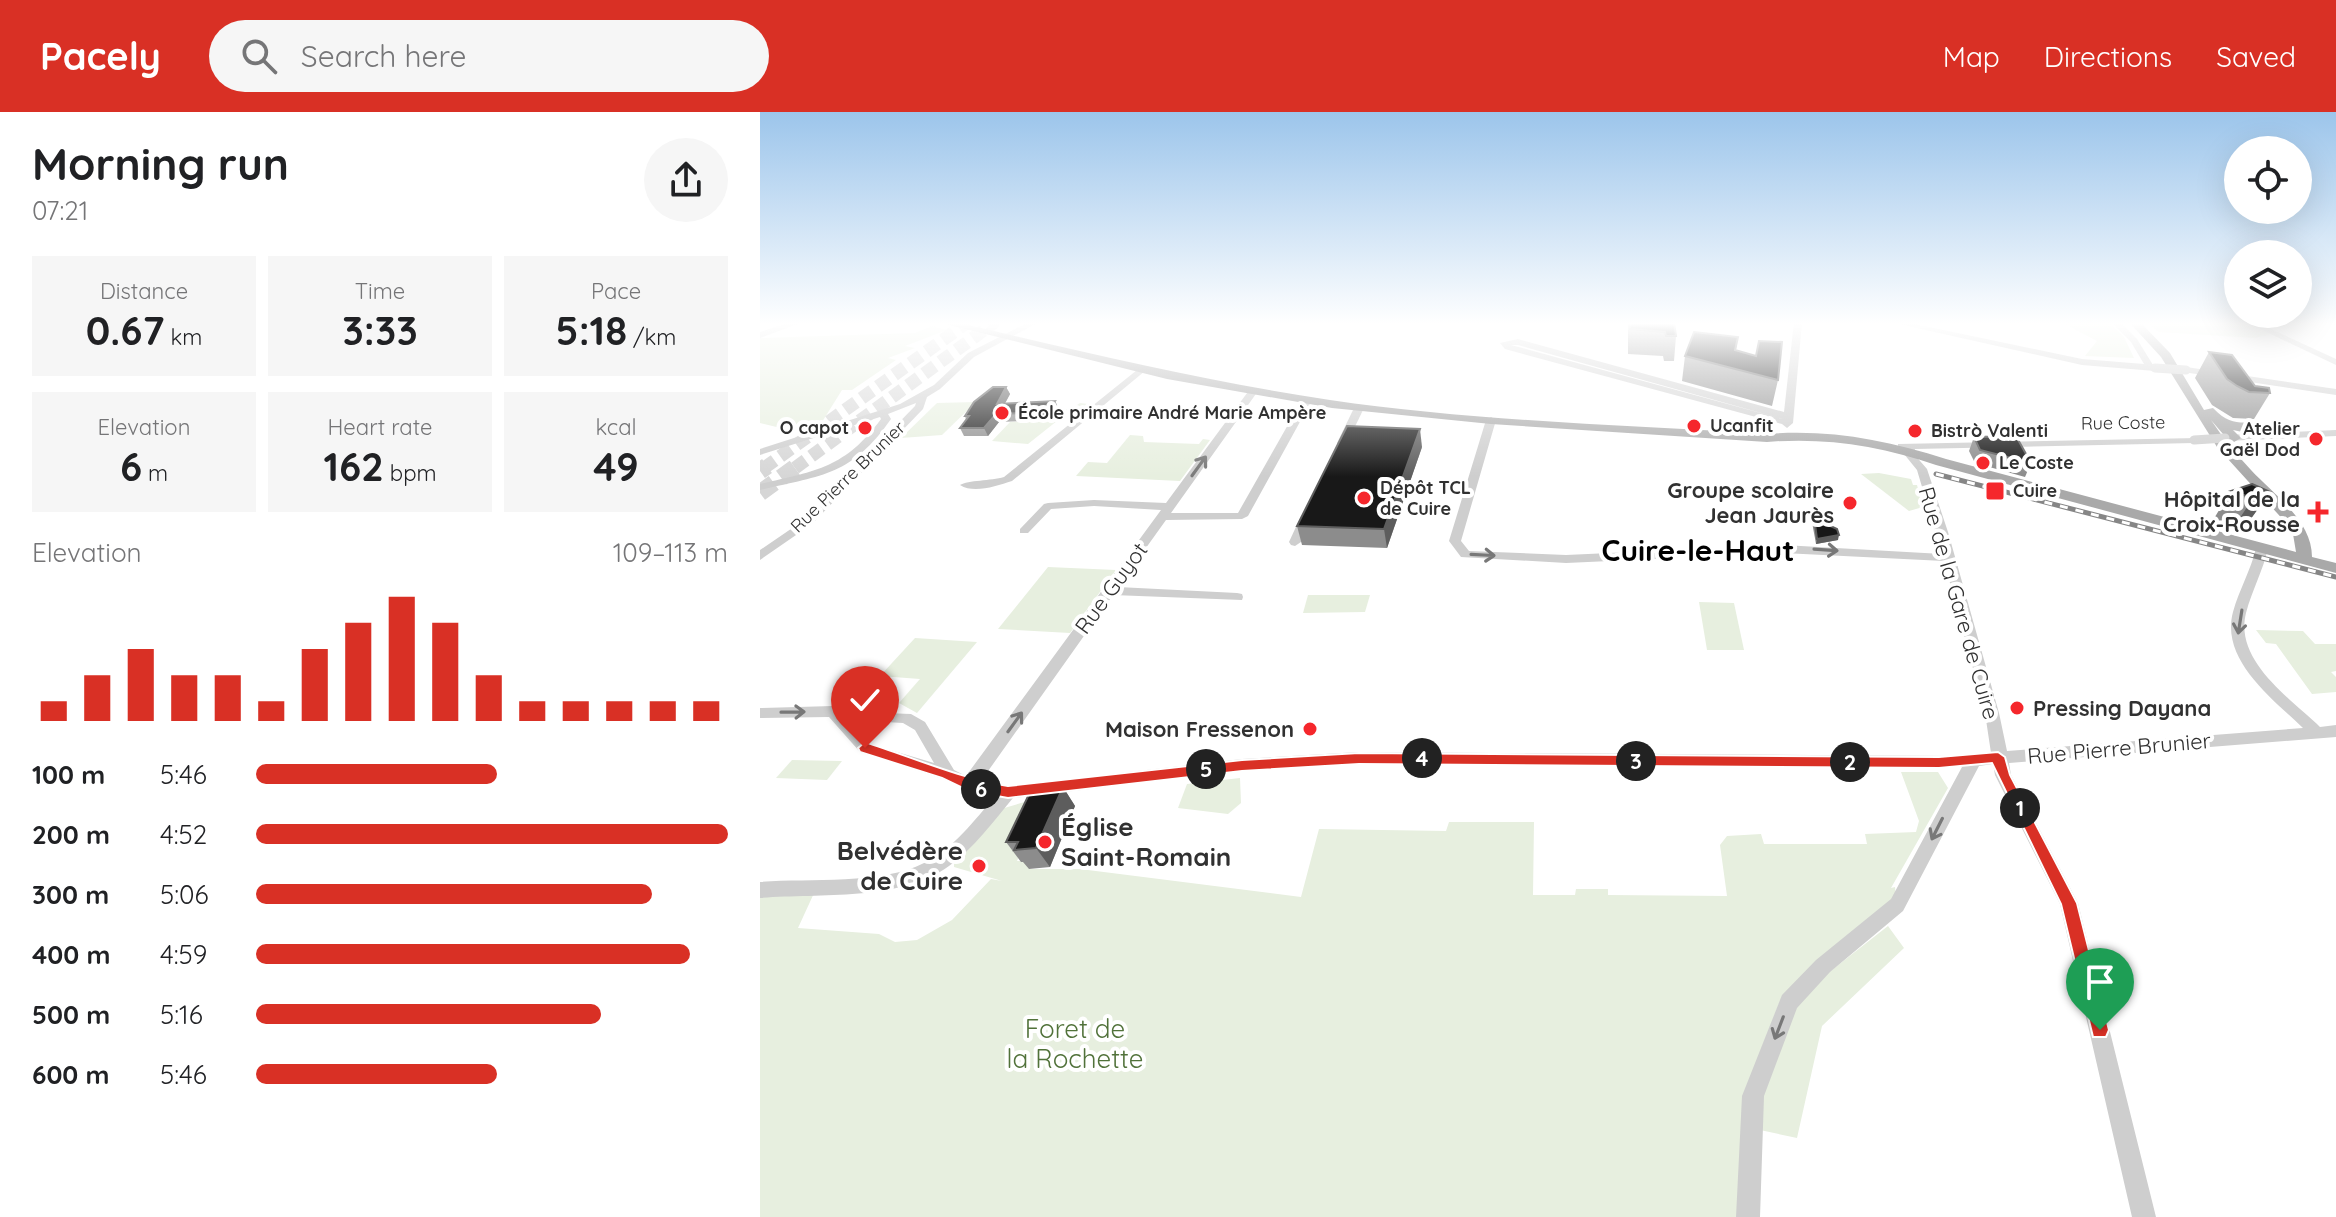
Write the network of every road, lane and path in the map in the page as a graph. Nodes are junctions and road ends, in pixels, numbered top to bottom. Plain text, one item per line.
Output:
1 (949, 374) edge
2 (1136, 374) edge
3 (1165, 374) edge
4 (1602, 374) edge
5 (1619, 374) edge
6 (1793, 374) edge
7 (2177, 374) edge
8 (2184, 374) edge
9 (2185, 374) edge
10 (2227, 374) edge
11 (2248, 377) junction
12 (1253, 391) junction
13 (2336, 392) edge
14 (2254, 394) edge
15 (922, 396) junction
16 (1307, 400) junction
17 (1359, 408) junction
18 (883, 414) junction
19 (1491, 420) junction
20 (2219, 422) junction
21 (1787, 426) junction
22 (2263, 426) junction
23 (2336, 433) edge
24 (2230, 438) junction
25 (766, 444) edge
26 (1339, 450) edge
27 (1910, 450) junction
28 (760, 452) edge
29 (965, 485) dead end
30 (760, 487) edge
31 (2263, 491) junction
32 (1314, 502) edge
33 (1165, 512) junction
34 (1024, 531) dead end
35 (1295, 542) dead end
36 (2262, 548) junction
37 (760, 556) edge
38 (1948, 558) junction
39 (2304, 559) junction
40 (2336, 568) edge
41 (1109, 591) junction
42 (1237, 597) dead end
43 (829, 711) junction
44 (760, 713) edge
45 (2336, 731) edge
46 (2316, 732) junction
47 (1998, 757) junction
48 (1974, 760) junction
49 (948, 774) junction
50 (969, 785) junction
51 (1008, 792) junction
52 (760, 890) edge
53 (1748, 1217) edge
54 (2144, 1217) edge

1 - 15 street, Rue Pierre Brunier
2 - 29 street
3 - 12 main road, Rue Coste
4 - 21 street
5 - 21 street
6 - 21 street
7 - 31 main road
8 - 31 main road
9 - 20 main road
10 - 11 street
11 - 13 street
11 - 14 street
12 - 16 main road, Rue Coste
33 -> 12 street, Rue Guyot
15 - 18 street
15 - 37 street, Rue Pierre Brunier
16 - 17 main road, Rue Coste
16 - 33 street
17 - 19 main road, Rue Coste
17 - 26 street
18 - 25 street
18 - 30 street
19 - 21 main road, Rue Coste
19 -> 38 street
20 - 22 main road
20 - 24 main road
21 - 27 main road, Rue Coste
21 - 27 main road, Rue Coste
22 - 23 street, Rue Coste
22 - 24 street, Rue Coste
24 - 27 street, Rue Coste, bridge
25 - 28 street
27 - 36 main road
27 - 38 street, Rue de la Gare de Cuire
31 - 39 main road
32 - 35 street
33 - 34 street
33 - 41 street, Rue Guyot
36 - 39 main road
36 -> 46 street
38 - 47 street, Rue de la Gare de Cuire
39 - 40 main road
41 - 42 street
50 -> 41 street, Rue Guyot
44 -> 43 street, Rue Pierre Brunier
43 - 49 street, Rue Pierre Brunier
43 - 49 street, Rue Pierre Brunier
45 - 46 street, Rue Pierre Brunier
46 - 47 street, Rue Pierre Brunier
47 - 48 street, Rue Pierre Brunier
47 - 54 street, Rue de la Gare de Cuire
48 - 51 street, Rue Pierre Brunier
48 -> 53 street
49 - 50 street, Rue Pierre Brunier
50 - 51 street, Rue Pierre Brunier
51 - 52 street

